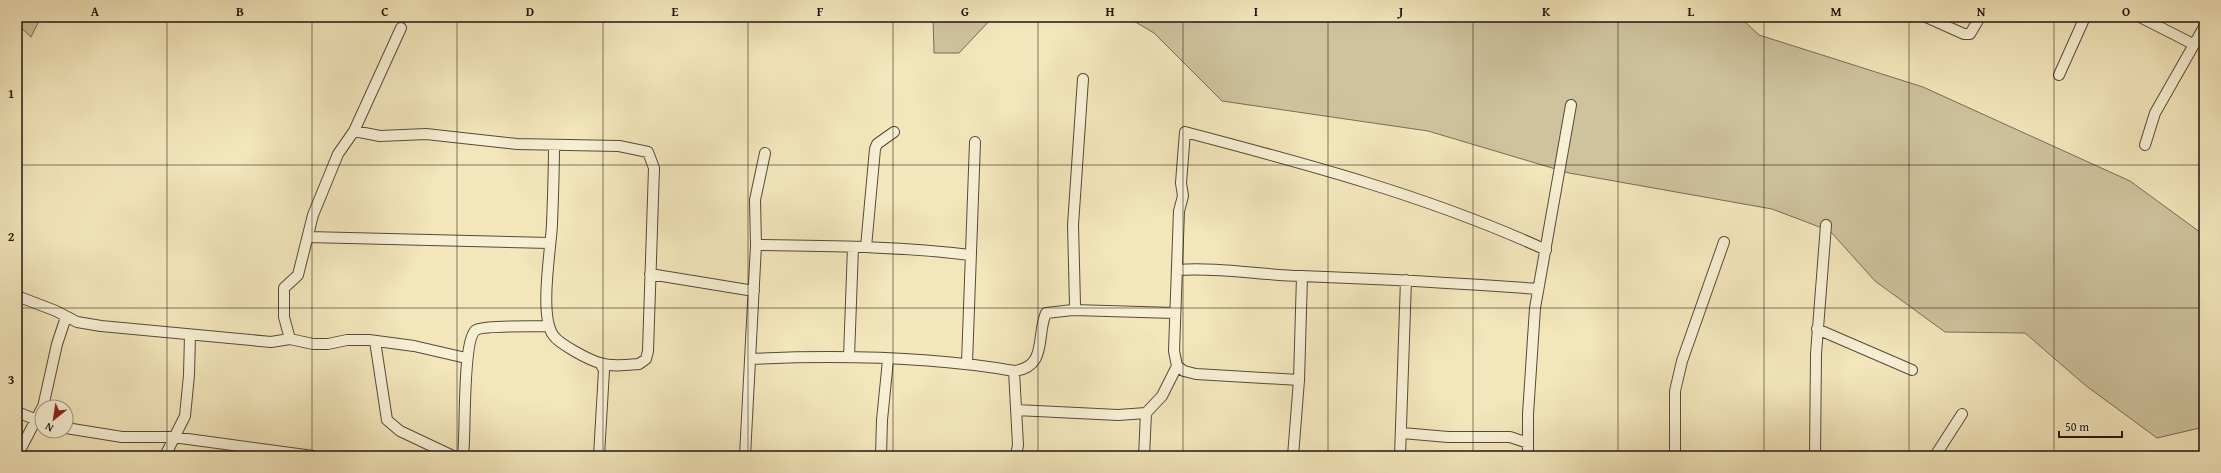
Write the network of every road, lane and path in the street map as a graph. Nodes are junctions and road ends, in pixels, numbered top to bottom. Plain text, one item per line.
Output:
1 (1926, 17) edge
2 (1980, 17) edge
3 (2085, 17) edge
4 (2140, 17) edge
5 (2204, 27) edge
6 (401, 28) dead end
7 (2193, 44) junction
8 (2059, 75) dead end
9 (1083, 79) dead end
10 (1571, 105) dead end
11 (354, 131) junction
12 (894, 132) dead end
13 (974, 142) dead end
14 (554, 145) junction
15 (2144, 146) dead end
16 (766, 153) dead end
17 (1826, 225) dead end
18 (308, 237) junction
19 (1724, 242) dead end
20 (549, 243) junction
21 (756, 245) junction
22 (853, 247) junction
23 (866, 247) junction
24 (1546, 250) junction
25 (970, 255) junction
26 (1177, 270) junction
27 (650, 274) junction
28 (1302, 276) junction
29 (1406, 280) junction
30 (1538, 289) junction
31 (754, 291) junction
32 (17, 296) edge
33 (1074, 310) junction
34 (1175, 312) junction
35 (66, 317) junction
36 (549, 326) junction
37 (1817, 329) junction
38 (190, 334) junction
39 (290, 339) junction
40 (375, 341) junction
41 (849, 357) junction
42 (466, 358) junction
43 (750, 359) junction
44 (888, 360) junction
45 (600, 363) junction
46 (967, 363) junction
47 (1177, 366) junction
48 (1912, 370) dead end
49 (1014, 371) junction
50 (1299, 380) junction
51 (44, 399) edge
52 (1016, 410) junction
53 (17, 412) edge
54 (1146, 414) junction
55 (1962, 414) dead end
56 (34, 419) edge
57 (34, 428) edge
58 (74, 429) edge
59 (1402, 433) junction
60 (173, 438) junction
61 (1528, 443) junction
62 (17, 456) edge
63 (165, 456) edge
64 (313, 456) edge
65 (453, 456) edge
66 (463, 456) edge
67 (599, 456) edge
68 (745, 456) edge
69 (881, 456) edge
70 (1016, 456) edge
71 (1144, 456) edge
72 (1293, 456) edge
73 (1400, 456) edge
74 (1528, 456) edge
75 (1675, 456) edge
76 (1815, 456) edge
77 (1935, 456) edge

1 - 2 street
3 - 8 street
4 - 7 street
5 - 7 street
6 - 11 street
7 - 15 street
9 - 33 street
10 - 24 street
11 - 14 street
11 - 18 street
12 - 23 street
13 - 25 street
14 - 20 street
14 - 27 street
16 - 21 street
17 - 37 street
18 - 20 street
18 - 39 street
19 - 75 street
20 - 36 street
21 - 22 street
21 - 31 street
22 - 23 street
22 - 41 street
23 - 25 street
24 - 26 street
24 - 30 street
25 - 46 street
26 - 28 street
26 - 34 street
27 - 31 street
27 - 45 street
28 - 29 street
28 - 50 street
29 - 30 street
29 - 59 street
30 - 61 street
31 - 43 street
32 - 35 street
33 - 34 street
33 - 49 street
34 - 47 street
35 - 38 street
35 - 51 street
36 - 42 street
36 - 45 street
37 - 48 street
37 - 76 street
38 - 39 street
38 - 60 street
39 - 40 street
40 - 42 street
40 - 65 street
41 - 43 street
41 - 44 street
42 - 66 street
43 - 68 street
44 - 46 street
44 - 69 street
45 - 67 street
46 - 49 street
47 - 50 street
47 - 54 street
49 - 52 street
50 - 72 street
52 - 54 street
52 - 70 street
53 - 56 street
54 - 71 street
55 - 77 street
57 - 62 street
58 - 60 street
59 - 61 street
59 - 73 street
60 - 63 street
60 - 64 street
61 - 74 street

